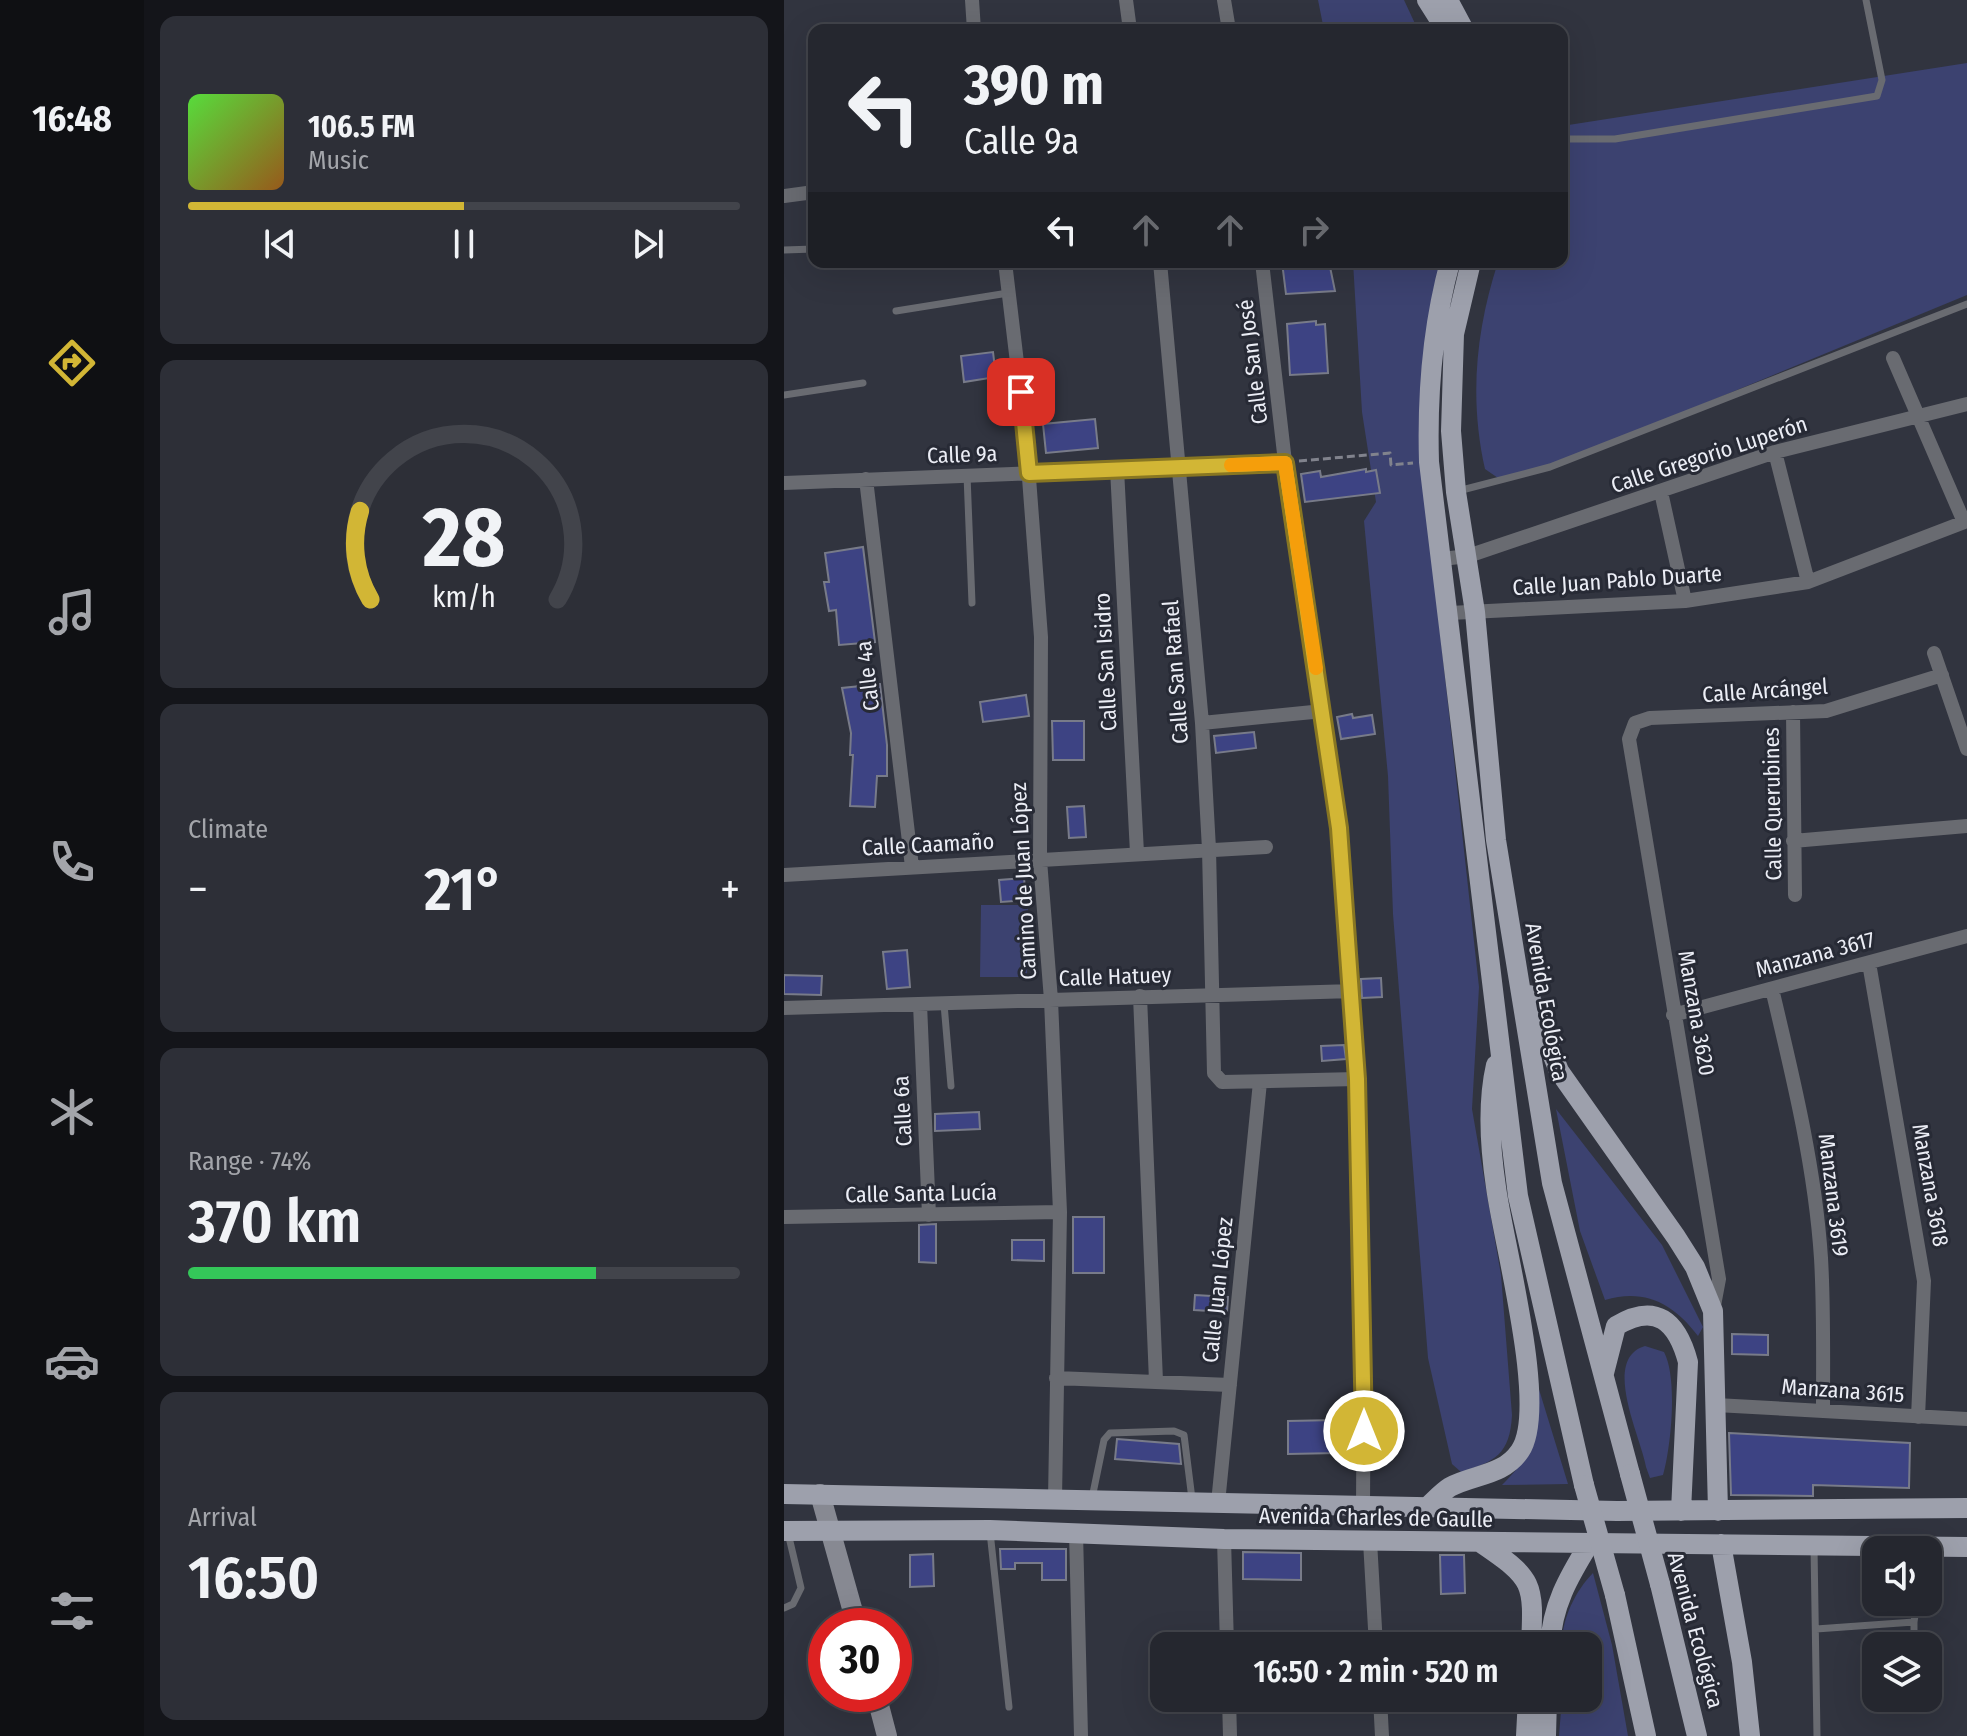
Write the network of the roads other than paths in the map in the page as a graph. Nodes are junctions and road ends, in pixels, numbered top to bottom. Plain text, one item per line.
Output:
1 (972, 0) edge
2 (1126, 0) edge
3 (1224, 0) edge
4 (1427, 0) edge
5 (1448, 0) edge
6 (1866, 0) edge
7 (974, 24) edge
8 (1129, 24) edge
9 (1228, 24) edge
10 (1442, 24) edge
11 (1461, 24) edge
12 (1568, 139) edge
13 (808, 193) edge
14 (784, 196) edge
15 (808, 249) edge
16 (784, 250) edge
17 (1006, 268) edge
18 (1161, 268) edge
19 (1263, 268) edge
20 (1449, 268) edge
21 (1470, 268) edge
22 (1010, 293) junction
23 (1967, 304) edge
24 (896, 311) dead end
25 (1893, 358) dead end
26 (863, 383) dead end
27 (784, 395) edge
28 (1967, 404) edge
29 (1916, 417) junction
30 (1775, 452) junction
31 (1285, 463) junction
32 (1178, 467) junction
33 (1117, 469) junction
34 (1029, 473) junction
35 (967, 475) junction
36 (866, 479) junction
37 (784, 483) edge
38 (1451, 487) junction
39 (1661, 492) junction
40 (1966, 521) edge
41 (1468, 556) junction
42 (1442, 559) junction
43 (1808, 582) junction
44 (1685, 601) junction
45 (972, 603) dead end
46 (1475, 612) junction
47 (1450, 613) junction
48 (1934, 653) dead end
49 (1942, 675) junction
50 (1323, 711) junction
51 (1793, 712) junction
52 (1202, 723) junction
53 (1635, 723) joint
54 (1967, 749) edge
55 (1967, 826) edge
56 (1793, 841) junction
57 (1266, 847) dead end
58 (1209, 849) junction
59 (1137, 853) junction
60 (1040, 860) junction
61 (912, 867) junction
62 (784, 875) edge
63 (1795, 895) dead end
64 (1967, 936) edge
65 (1869, 963) junction
66 (1518, 976) junction
67 (1772, 989) junction
68 (1353, 991) junction
69 (1210, 994) junction
70 (1140, 996) junction
71 (1051, 1000) junction
72 (920, 1004) junction
73 (944, 1004) junction
74 (784, 1008) edge
75 (1673, 1015) junction
76 (1500, 1046) junction
77 (1357, 1079) junction
78 (1260, 1082) junction
79 (951, 1086) dead end
80 (1060, 1212) junction
81 (929, 1215) junction
82 (784, 1217) edge
83 (1713, 1311) junction
84 (1056, 1378) junction
85 (1156, 1381) junction
86 (1603, 1381) junction
87 (1230, 1385) junction
88 (1716, 1405) junction
89 (1823, 1410) junction
90 (1918, 1417) junction
91 (1967, 1419) edge
92 (784, 1494) edge
93 (820, 1494) junction
94 (1055, 1499) junction
95 (1091, 1500) junction
96 (1193, 1503) junction
97 (1218, 1503) junction
98 (1427, 1507) junction
99 (1363, 1508) junction
100 (1967, 1508) edge
101 (1681, 1511) junction
102 (1718, 1511) junction
103 (830, 1530) junction
104 (990, 1530) junction
105 (786, 1531) edge
106 (1076, 1532) junction
107 (1224, 1539) junction
108 (1370, 1541) junction
109 (1481, 1543) junction
110 (1589, 1544) junction
111 (1721, 1544) junction
112 (1814, 1547) junction
113 (1967, 1547) edge
114 (1862, 1548) edge
115 (1942, 1548) edge
116 (788, 1555) edge
117 (784, 1608) edge
118 (852, 1608) edge
119 (1915, 1616) edge
120 (1914, 1622) junction
121 (1816, 1629) junction
122 (1227, 1632) edge
123 (1375, 1632) edge
124 (1532, 1632) edge
125 (1553, 1632) edge
126 (1914, 1632) edge
127 (1009, 1707) dead end
128 (881, 1712) edge
129 (1229, 1712) edge
130 (1381, 1712) edge
131 (1527, 1712) edge
132 (1547, 1712) edge
133 (887, 1736) edge
134 (1081, 1736) edge
135 (1230, 1736) edge
136 (1382, 1736) edge
137 (1526, 1736) edge
138 (1546, 1736) edge
139 (1646, 1736) edge
140 (1697, 1736) edge
141 (1750, 1736) edge
142 (1817, 1736) edge

1 - 7 street
2 - 8 street
3 - 9 street
4 - 10 main road
5 - 11 main road
6 - 12 lane
13 - 14 street
15 - 16 lane
17 - 22 street, Camino de Juan López
18 - 32 street, Calle San Rafael
19 - 31 street, Calle San José
20 - 42 main road, Avenida Ecológica
21 - 38 main road, Avenida Ecológica
22 - 24 lane
22 - 34 street, Camino de Juan López
23 - 38 lane
25 - 29 street
26 - 27 lane
28 - 29 street, Calle Gregorio Luperón
29 - 30 street, Calle Gregorio Luperón
29 - 40 street
30 - 39 street, Calle Gregorio Luperón
30 - 43 street
31 - 32 street, Calle 9a
31 - 50 street, Calle San José
32 - 33 street, Calle 9a
32 - 52 street, Calle San Rafael
33 - 34 street, Calle 9a
33 - 59 street, Calle San Isidro
34 - 35 street, Calle 9a
34 - 60 street, Camino de Juan López
35 - 36 street, Calle 9a
35 - 45 lane
36 - 37 street, Calle 9a
36 - 61 street, Calle 4a
38 - 41 main road, Avenida Ecológica
39 - 41 street, Calle Gregorio Luperón
39 - 44 street
40 - 43 street, Calle Juan Pablo Duarte
41 - 42 street, Calle Gregorio Luperón
41 - 46 main road, Avenida Ecológica
42 - 47 main road, Avenida Ecológica
43 - 44 street, Calle Juan Pablo Duarte
44 - 46 street, Calle Juan Pablo Duarte
46 - 47 street, Calle Juan Pablo Duarte
46 - 66 main road, Avenida Ecológica
47 - 76 main road, Avenida Ecológica
48 - 49 street
49 - 51 street, Calle Arcángel
49 - 54 street
50 - 52 street
50 - 68 street, Calle San José
51 - 53 street, Calle Arcángel
51 - 56 street, Calle Querubines
52 - 58 street, Calle San Rafael
53 - 75 street, Manzana 3620
55 - 56 street
56 - 63 street, Calle Querubines
57 - 58 street, Calle Caamaño
58 - 59 street, Calle Caamaño
58 - 69 street, Calle San Rafael
59 - 60 street, Calle Caamaño
60 - 61 street, Calle Caamaño
60 - 71 street, Camino de Juan López
61 - 62 street, Calle Caamaño
64 - 65 street, Manzana 3617
65 - 67 street, Manzana 3617
65 - 90 street, Manzana 3618
66 - 83 main road
66 - 86 main road, Avenida Ecológica
67 - 75 street, Manzana 3617
67 - 89 street, Manzana 3619
68 - 69 street, Calle Hatuey
68 - 77 street, Calle San José
69 - 70 street, Calle Hatuey
69 - 78 street, Calle San Rafael
70 - 71 street, Calle Hatuey
70 - 85 street
71 - 73 street, Calle Hatuey
71 - 80 street, Camino de Juan López
72 - 73 street, Calle Hatuey
72 - 74 street, Calle Hatuey
72 - 81 street, Calle 6a
73 - 79 lane
75 - 83 street, Manzana 3620
76 - 98 main road
76 - 139 main road, Avenida Ecológica, bridge
77 - 78 street
77 - 99 street, Calle San José
78 - 87 street, Calle Juan López
80 - 81 street, Calle Santa Lucía
80 - 84 street, Camino de Juan López
81 - 82 street, Calle Santa Lucía
83 - 88 main road
84 - 85 street
84 - 94 street, Camino de Juan López
85 - 87 street
86 - 101 main road
86 - 140 main road, Avenida Ecológica, bridge
87 - 97 street, Calle Juan López
88 - 89 street, Manzana 3615
88 - 102 main road
89 - 90 street, Manzana 3615
90 - 91 street, Manzana 3615
92 - 93 main road, Avenida Charles de Gaulle
93 - 94 main road, Avenida Charles de Gaulle
93 - 103 street
94 - 95 main road, Avenida Charles de Gaulle
95 - 96 main road, Avenida Charles de Gaulle
95 - 96 lane
96 - 97 main road, Avenida Charles de Gaulle
97 - 99 main road, Avenida Charles de Gaulle
98 - 99 main road, Avenida Charles de Gaulle
98 - 101 main road, Avenida Charles de Gaulle
100 - 102 main road, Avenida Charles de Gaulle
101 - 102 main road, Avenida Charles de Gaulle
103 - 104 main road, Avenida Charles de Gaulle
103 - 105 main road, Avenida Charles de Gaulle
103 - 118 street
104 - 106 main road, Avenida Charles de Gaulle
104 - 127 lane
105 - 116 lane
106 - 107 main road, Avenida Charles de Gaulle
106 - 134 street
107 - 108 main road, Avenida Charles de Gaulle
107 - 122 street
108 - 109 main road, Avenida Charles de Gaulle
108 - 123 street
109 - 110 main road, Avenida Charles de Gaulle
109 - 124 main road
110 - 111 main road, Avenida Charles de Gaulle
110 - 125 main road
111 - 112 main road, Avenida Charles de Gaulle
111 - 141 main road
112 - 114 main road, Avenida Charles de Gaulle
112 - 121 lane
113 - 115 main road, Avenida Charles de Gaulle
116 - 117 lane
119 - 120 lane
120 - 121 lane
120 - 126 lane
121 - 142 lane
128 - 133 street
129 - 135 street
130 - 136 street
131 - 137 main road
132 - 138 main road

